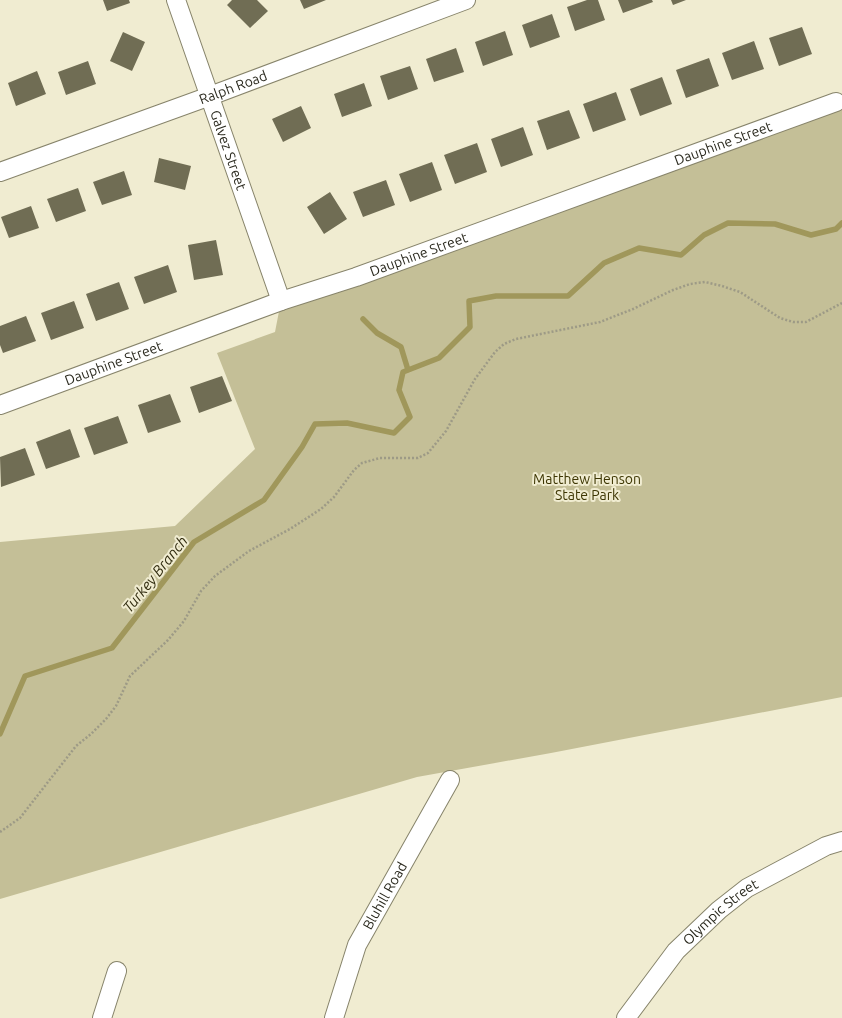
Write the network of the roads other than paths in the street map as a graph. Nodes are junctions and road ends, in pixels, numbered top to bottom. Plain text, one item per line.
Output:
1 (176, 0) edge
2 (466, 0) edge
3 (210, 96) junction
4 (836, 102) dead end
5 (0, 172) edge
6 (281, 301) junction
7 (0, 405) edge
8 (450, 780) dead end
9 (842, 840) edge
10 (117, 971) dead end
11 (102, 1018) edge
12 (334, 1018) edge
13 (626, 1018) edge

1 - 3 street, Galvez Street
2 - 3 street, Ralph Road
3 - 5 street, Ralph Road
3 - 6 street, Galvez Street
4 - 6 street, Dauphine Street
6 - 7 street, Dauphine Street
8 - 12 street, Bluhill Road
9 - 13 street, Olympic Street
10 - 11 street

